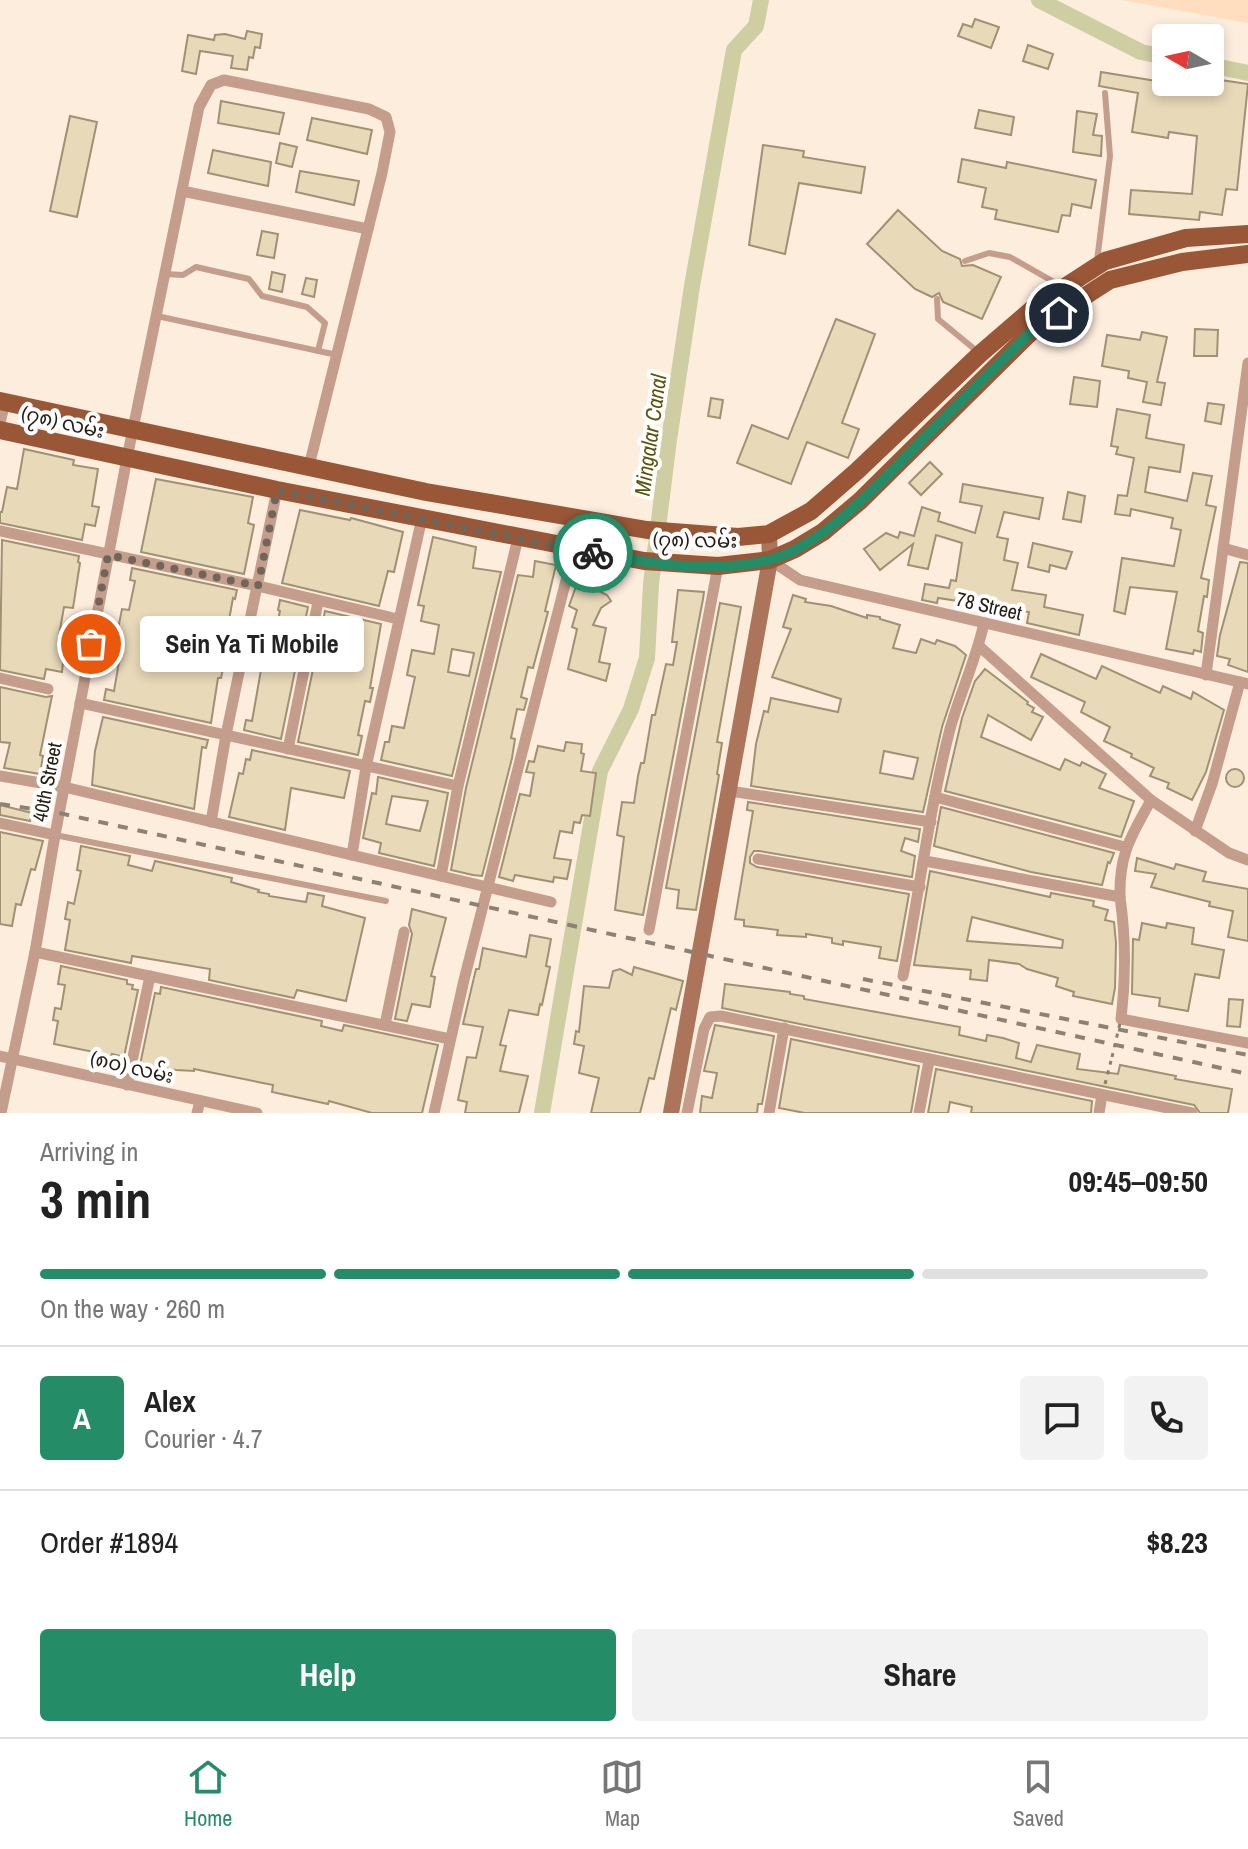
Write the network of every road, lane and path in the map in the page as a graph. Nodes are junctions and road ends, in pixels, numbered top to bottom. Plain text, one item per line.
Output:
1 (1105, 93) dead end
2 (182, 191) junction
3 (368, 229) junction
4 (1248, 234) edge
5 (1248, 254) edge
6 (965, 261) dead end
7 (1097, 267) junction
8 (165, 274) junction
9 (1065, 287) junction
10 (937, 299) dead end
11 (157, 316) junction
12 (318, 351) junction
13 (980, 354) junction
14 (337, 355) junction
15 (1248, 363) edge
16 (2, 401) edge
17 (1245, 411) edge
18 (0, 423) edge
19 (134, 428) junction
20 (0, 430) edge
21 (127, 458) junction
22 (309, 466) junction
23 (277, 490) junction
24 (422, 518) junction
25 (0, 531) edge
26 (769, 534) junction
27 (518, 538) junction
28 (1223, 548) junction
29 (574, 549) junction
30 (108, 555) junction
31 (1248, 555) edge
32 (770, 560) junction
33 (718, 566) junction
34 (258, 586) junction
35 (318, 602) junction
36 (398, 619) junction
37 (984, 623) junction
38 (979, 646) junction
39 (1206, 675) junction
40 (0, 678) edge
41 (1244, 683) edge
42 (48, 689) dead end
43 (80, 703) junction
44 (226, 735) junction
45 (288, 749) junction
46 (366, 767) junction
47 (0, 776) edge
48 (458, 786) junction
49 (64, 787) junction
50 (730, 791) junction
51 (935, 797) junction
52 (1151, 800) junction
53 (211, 822) junction
54 (931, 822) junction
55 (0, 823) edge
56 (1195, 831) junction
57 (55, 835) junction
58 (1125, 847) junction
59 (352, 855) junction
60 (758, 859) dead end
61 (1248, 860) edge
62 (925, 861) junction
63 (441, 876) junction
64 (489, 887) junction
65 (920, 887) junction
66 (1120, 897) junction
67 (386, 901) dead end
68 (551, 902) dead end
69 (649, 930) dead end
70 (404, 932) dead end
71 (35, 952) junction
72 (150, 976) junction
73 (903, 976) dead end
74 (1121, 1019) junction
75 (385, 1025) junction
76 (784, 1028) junction
77 (450, 1039) junction
78 (1248, 1043) edge
79 (6, 1058) edge
80 (929, 1061) junction
81 (127, 1085) junction
82 (1102, 1095) junction
83 (198, 1107) edge
84 (1, 1113) edge
85 (257, 1113) edge
86 (434, 1113) edge
87 (671, 1113) edge
88 (687, 1113) edge
89 (769, 1113) edge
90 (919, 1113) edge
91 (1099, 1113) edge
92 (1192, 1113) edge

1 - 7 lane
2 - 3 street
2 - 3 street, 40th Street
2 - 8 street, 40th Street
3 - 14 street
4 - 7 main road, (၇၈) လမ်း
5 - 32 main road, (၇၈) လမ်း
6 - 9 lane
7 - 9 main road, (၇၈) လမ်း
8 - 11 street, 40th Street
8 - 12 lane
9 - 13 main road, (၇၈) လမ်း
10 - 13 lane
11 - 12 lane
11 - 19 street, 40th Street
12 - 14 lane
13 - 26 main road, (၇၈) လမ်း
14 - 22 street
15 - 17 street
16 - 18 street
16 - 19 main road, (၇၈) လမ်း
17 - 28 street
19 - 21 street, 40th Street
19 - 22 main road, (၇၈) လမ်း
20 - 21 main road, (၇၈) လမ်း
21 - 23 main road, (၇၈) လမ်း
21 - 30 street, 40th Street
22 - 26 main road, (၇၈) လမ်း
23 - 24 main road, (၇၈) လမ်း
23 - 34 street
24 - 27 main road, (၇၈) လမ်း
24 - 36 street
25 - 30 street
26 - 32 street
27 - 29 main road, (၇၈) လမ်း
27 - 48 street
28 - 31 street
28 - 39 street
29 - 33 main road, (၇၈) လမ်း
29 - 64 street
30 - 34 street
30 - 43 street, 40th Street
32 - 33 main road, (၇၈) လမ်း
32 - 37 street, 78 Street
32 - 50 street
33 - 69 street
34 - 35 street
34 - 44 street
35 - 36 street
35 - 45 street
36 - 46 street
37 - 38 street
37 - 39 street, 78 Street
38 - 51 street
38 - 52 street
39 - 41 street, 78 Street
40 - 42 street
41 - 56 street
43 - 44 street
43 - 49 street, 40th Street
44 - 45 street
44 - 53 street
45 - 46 street
46 - 48 street
46 - 59 street
47 - 49 street
48 - 63 street
49 - 53 street
49 - 57 street, 40th Street
50 - 54 street
50 - 87 street
51 - 54 street
51 - 58 street
52 - 56 street
52 - 58 street
53 - 59 street
54 - 62 street
55 - 57 street
56 - 61 street
57 - 67 lane
57 - 71 street, 40th Street
58 - 66 street
59 - 63 street
60 - 65 street
62 - 65 street
62 - 66 street
63 - 64 street
64 - 68 street
64 - 77 street
65 - 73 street
66 - 74 street
70 - 75 street
71 - 72 street
71 - 79 street, 40th Street
72 - 75 street
72 - 81 street
74 - 78 street
74 - 82 path, bridge
75 - 77 street
76 - 80 street
76 - 88 street
76 - 89 street
77 - 86 street
79 - 81 street, (၈၀) လမ်း
79 - 84 street, 40th Street
80 - 82 street
80 - 90 street
81 - 83 street, (၈၀) လမ်း
82 - 91 street
82 - 92 street
83 - 85 street, (၈၀) လမ်း

